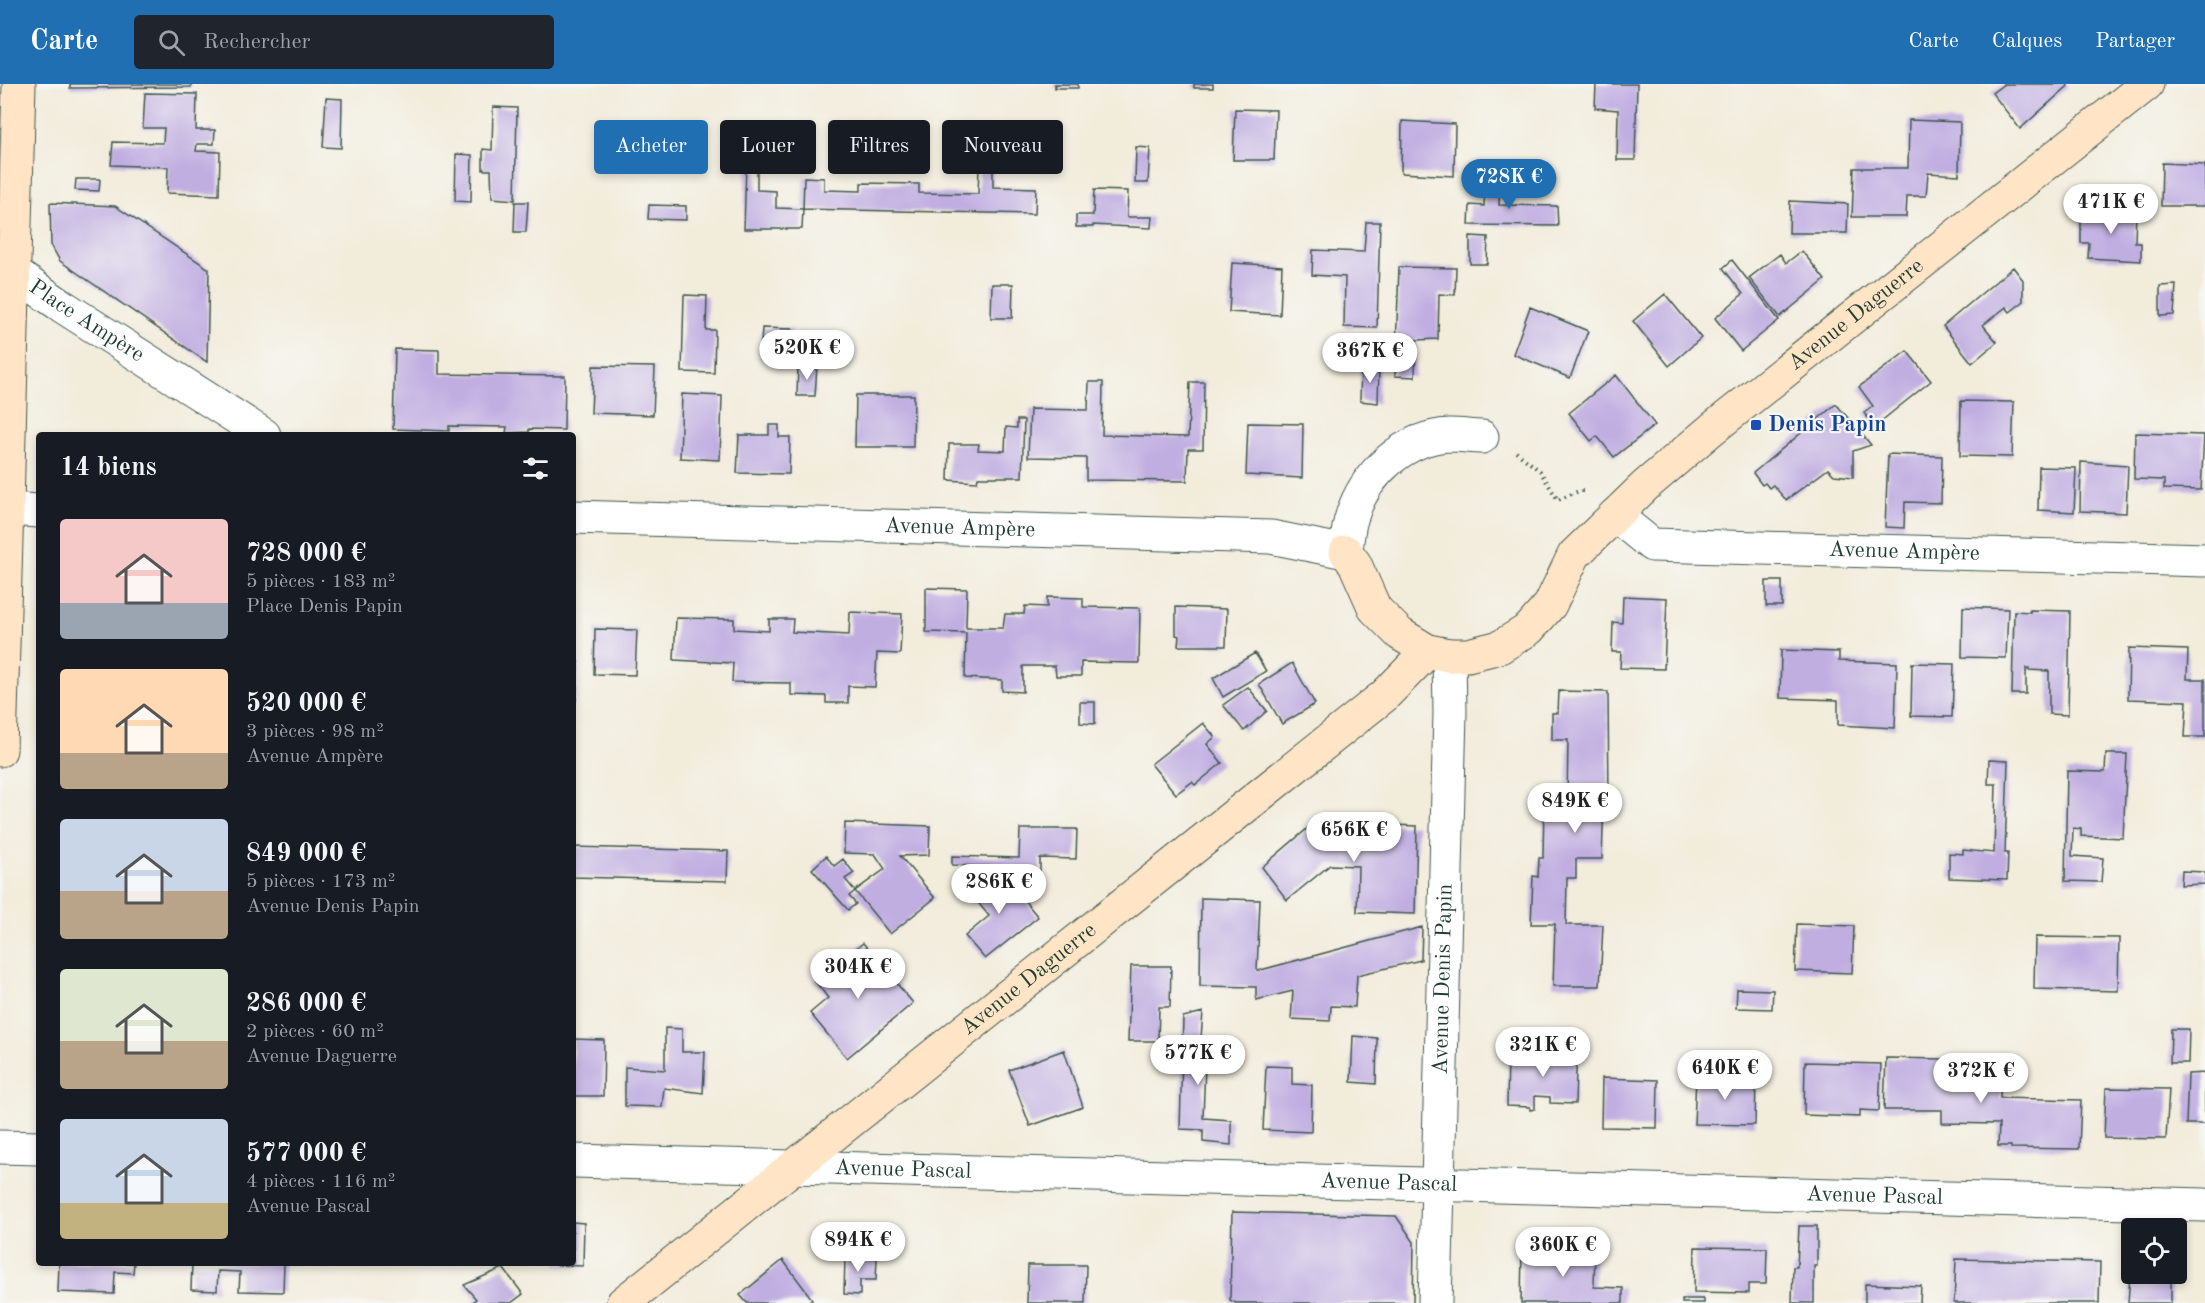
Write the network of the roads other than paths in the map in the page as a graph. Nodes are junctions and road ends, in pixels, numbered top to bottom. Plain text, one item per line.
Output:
1 (20, 84) edge
2 (2147, 84) edge
3 (7, 261) edge
4 (260, 432) edge
5 (1482, 437) road end
6 (6, 509) junction
7 (36, 511) edge
8 (1615, 515) junction
9 (576, 517) edge
10 (1346, 552) junction
11 (2205, 560) edge
12 (1, 634) edge
13 (1439, 653) junction
14 (0, 750) edge
15 (0, 1147) edge
16 (36, 1148) edge
17 (576, 1161) edge
18 (796, 1165) junction
19 (1438, 1184) junction
20 (2205, 1205) edge
21 (624, 1303) edge
22 (1435, 1303) edge

1 - 3 street
2 - 8 street, Avenue Daguerre
3 - 4 street, Place Ampère
3 - 6 street, Place Ampère
5 - 10 street
6 - 7 street
6 - 12 street, Place Ampère
8 - 11 street, Avenue Ampère
8 - 13 street, Avenue Daguerre
9 - 10 street, Avenue Ampère
10 - 13 street
12 - 14 street, Place Ampère
13 - 18 street, Avenue Daguerre
13 - 19 street, Avenue Denis Papin
15 - 16 street
17 - 18 street, Avenue Pascal
18 - 19 street, Avenue Pascal
18 - 21 street, Avenue Daguerre
19 - 20 street, Avenue Pascal
19 - 22 street, Avenue Denis Papin

